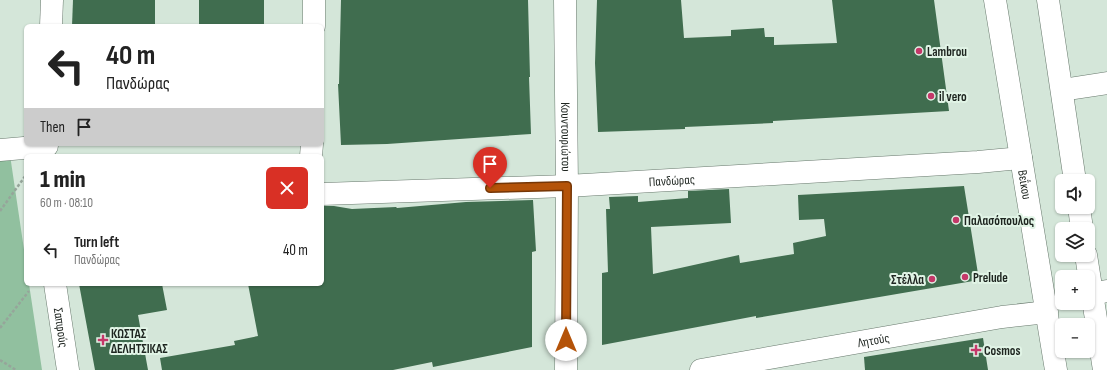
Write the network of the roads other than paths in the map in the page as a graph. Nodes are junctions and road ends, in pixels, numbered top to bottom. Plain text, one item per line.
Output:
1 (52, 0) edge
2 (314, 0) edge
3 (565, 0) edge
4 (995, 0) edge
5 (1048, 0) edge
6 (52, 24) edge
7 (314, 24) edge
8 (1107, 83) edge
9 (1062, 90) junction
10 (47, 149) edge
11 (0, 150) edge
12 (1020, 158) junction
13 (1074, 174) edge
14 (567, 186) junction
15 (324, 194) edge
16 (1088, 262) edge
17 (55, 286) edge
18 (1099, 292) edge
19 (1046, 312) junction
20 (68, 370) edge
21 (566, 370) edge
22 (701, 370) edge
23 (1056, 370) edge
24 (1104, 370) edge

1 - 6 street
2 - 7 street
3 - 14 street, Κουντουριώτου
4 - 12 street, Βεΐκου
5 - 9 street
8 - 9 street
9 - 13 street
10 - 11 street
12 - 14 street, Πανδώρας
12 - 19 street, Βεΐκου
14 - 15 street, Πανδώρας
14 - 21 street, Κουντουριώτου
16 - 18 street
17 - 20 street, Σαπφούς
18 - 24 street
19 - 22 street, Λητούς
19 - 23 street, Βεΐκου

